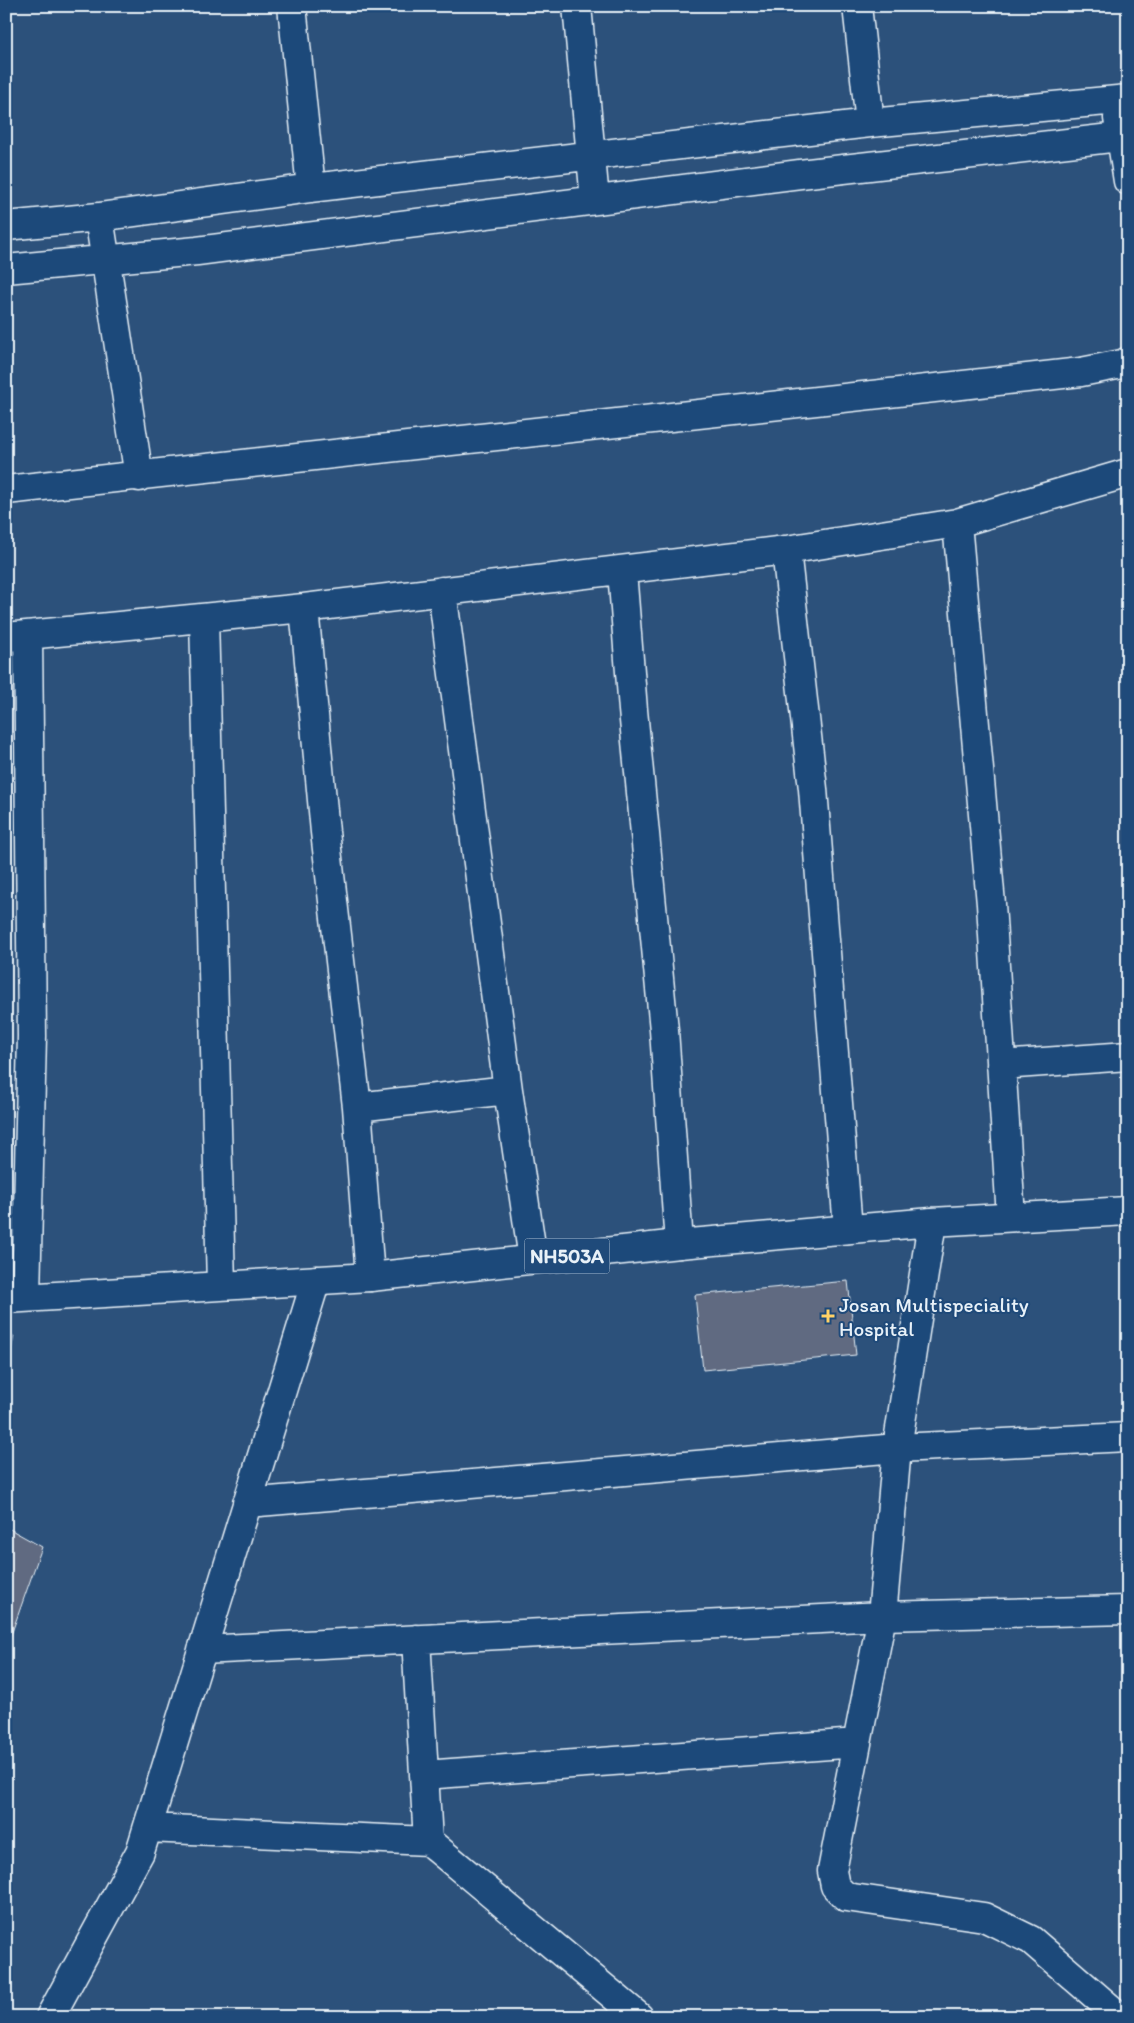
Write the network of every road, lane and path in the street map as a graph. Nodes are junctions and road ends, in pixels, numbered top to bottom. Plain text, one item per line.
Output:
1 (292, 6) edge
2 (577, 6) edge
3 (858, 6) edge
4 (1121, 100) edge
5 (870, 122) junction
6 (1125, 136) edge
7 (590, 156) junction
8 (1128, 181) edge
9 (311, 188) junction
10 (594, 200) junction
11 (99, 217) junction
12 (6, 226) edge
13 (106, 260) junction
14 (6, 270) edge
15 (1128, 361) edge
16 (1128, 473) edge
17 (139, 477) junction
18 (6, 490) edge
19 (957, 523) junction
20 (786, 550) junction
21 (622, 571) junction
22 (442, 591) junction
23 (304, 608) junction
24 (204, 618) junction
25 (17, 636) edge
26 (1128, 1056) edge
27 (1002, 1065) junction
28 (508, 1090) junction
29 (357, 1107) junction
30 (1128, 1211) edge
31 (1011, 1217) junction
32 (932, 1222) junction
33 (848, 1229) junction
34 (679, 1244) junction
35 (533, 1259) junction
36 (370, 1276) junction
37 (316, 1280) junction
38 (221, 1285) junction
39 (16, 1297) edge
40 (1128, 1437) edge
41 (897, 1448) junction
42 (248, 1503) junction
43 (1128, 1610) edge
44 (882, 1616) junction
45 (416, 1639) junction
46 (202, 1650) junction
47 (857, 1743) junction
48 (424, 1775) junction
49 (148, 1828) junction
50 (428, 1841) junction
51 (50, 2017) edge
52 (639, 2017) edge
53 (1120, 2017) edge

1 - 9 main road
2 - 7 main road
3 - 5 main road
4 - 5 main road
4 - 6 main road
5 - 7 main road
6 - 8 main road
6 - 10 main road
7 - 9 main road
7 - 10 main road
9 - 11 main road
10 - 13 main road
11 - 12 main road
11 - 13 main road
13 - 14 main road
13 - 17 main road
15 - 17 main road
16 - 19 main road
17 - 18 main road
19 - 20 main road
19 - 27 main road
20 - 21 main road
20 - 33 main road
21 - 22 main road
21 - 34 main road
22 - 23 main road
22 - 28 main road
23 - 24 main road
23 - 29 main road
24 - 25 main road
24 - 38 main road
25 - 39 main road
26 - 27 main road
27 - 31 main road
28 - 29 main road
28 - 35 main road
29 - 36 main road
30 - 31 main road, NH503A
31 - 32 main road, NH503A
32 - 33 main road, NH503A
32 - 41 main road
33 - 34 main road, NH503A
34 - 35 main road, NH503A
35 - 36 main road, NH503A
36 - 37 main road, NH503A
37 - 38 main road, NH503A
37 - 42 main road
38 - 39 main road, NH503A
40 - 41 main road
41 - 42 main road
41 - 44 main road
42 - 46 main road
43 - 44 main road
44 - 45 main road
44 - 47 main road
45 - 46 main road
45 - 48 main road
46 - 49 main road
47 - 48 main road
47 - 53 main road
48 - 50 main road
49 - 50 main road
49 - 51 main road
50 - 52 main road

